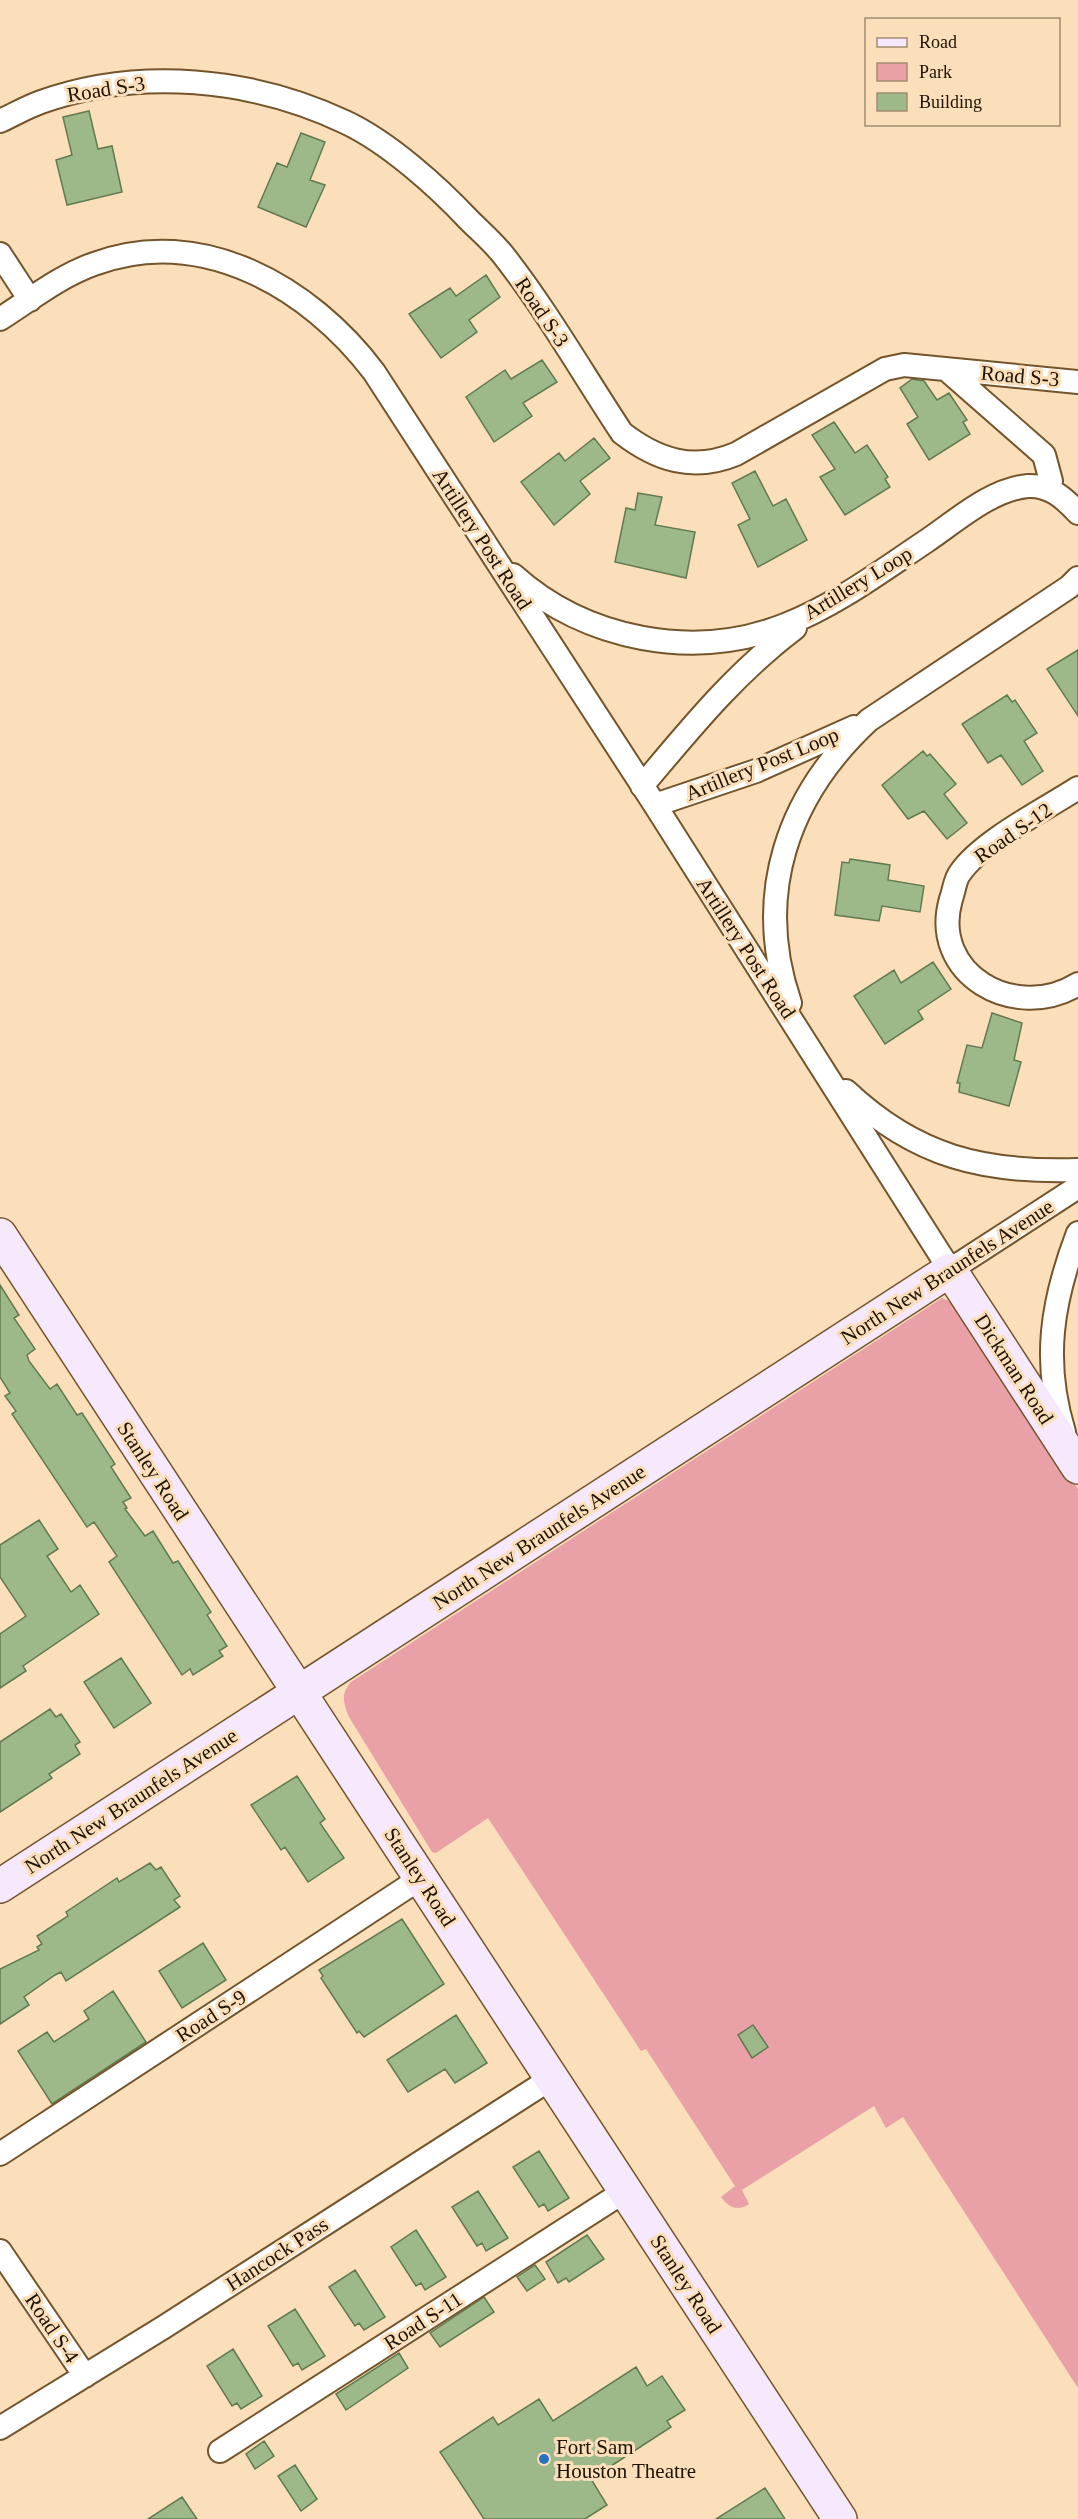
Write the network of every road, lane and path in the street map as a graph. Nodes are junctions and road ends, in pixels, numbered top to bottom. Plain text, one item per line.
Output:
1 (0, 121) edge
2 (0, 254) edge
3 (30, 300) junction
4 (0, 319) edge
5 (947, 370) junction
6 (1078, 382) edge
7 (1048, 489) junction
8 (1078, 513) edge
9 (495, 559) junction
10 (1078, 578) edge
11 (820, 609) junction
12 (869, 720) junction
13 (642, 786) junction
14 (1078, 788) edge
15 (655, 806) junction
16 (1078, 984) edge
17 (800, 1033) junction
18 (824, 1070) junction
19 (1078, 1170) edge
20 (1078, 1187) edge
21 (1078, 1233) edge
22 (0, 1235) edge
23 (950, 1270) junction
24 (1078, 1467) edge
25 (298, 1693) junction
26 (421, 1878) junction
27 (0, 1886) edge
28 (552, 2078) junction
29 (0, 2154) edge
30 (625, 2191) junction
31 (0, 2251) edge
32 (84, 2376) junction
33 (0, 2428) edge
34 (220, 2451) dead end
35 (840, 2519) edge

1 - 5 street, Road S-3
2 - 3 street
3 - 4 street, Artillery Post Road
3 - 9 street, Artillery Post Road
5 - 6 street, Road S-3
5 - 7 street
7 - 8 street
7 - 11 street, Artillery Loop
9 - 11 street, Artillery Loop
9 - 13 street, Artillery Post Road
10 - 12 street
11 - 13 street, Artillery Post Loop
12 - 15 street, Artillery Post Loop
12 - 17 street
13 - 15 street, Artillery Post Road
14 - 16 street, Road S-12
15 - 17 street, Artillery Post Road
17 - 18 street, Artillery Post Road
18 - 19 street, Artillery Post Road
18 - 23 street, Artillery Post Road
20 - 23 street, North New Braunfels Avenue
21 - 24 street, Dickman Road
22 - 25 street, Stanley Road
23 - 24 street, Dickman Road
23 - 25 street, North New Braunfels Avenue
25 - 26 street, Stanley Road
25 - 27 street, North New Braunfels Avenue
26 - 28 street, Stanley Road
26 - 29 street, Road S-9
28 - 30 street, Stanley Road
28 - 32 street, Hancock Pass
30 - 34 street, Road S-11
30 - 35 street, Stanley Road
31 - 32 street, Road S-4
32 - 33 street, Hancock Pass

